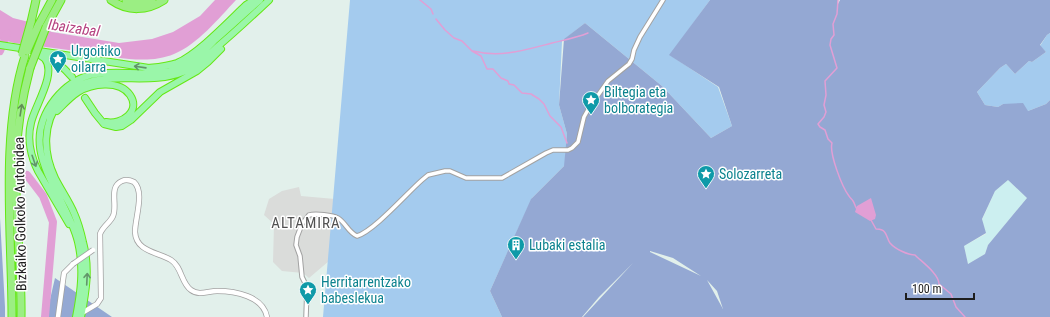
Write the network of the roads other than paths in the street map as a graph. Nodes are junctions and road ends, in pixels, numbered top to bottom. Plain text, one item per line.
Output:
1 (36, 0) edge
2 (52, 0) edge
3 (61, 0) edge
4 (65, 0) edge
5 (111, 0) edge
6 (126, 0) edge
7 (152, 0) edge
8 (164, 0) edge
9 (254, 0) edge
10 (260, 0) edge
11 (269, 0) edge
12 (663, 0) edge
13 (53, 13) junction
14 (242, 25) junction
15 (0, 45) edge
16 (31, 50) junction
17 (24, 55) junction
18 (61, 55) junction
19 (85, 98) dead end
20 (96, 115) junction
21 (48, 124) junction
22 (78, 241) junction
23 (100, 246) junction
24 (84, 300) junction
25 (78, 305) junction
26 (94, 306) junction
27 (81, 315) edge
28 (12, 317) edge
29 (21, 317) edge
30 (58, 317) edge
31 (71, 317) edge
32 (76, 317) edge
33 (267, 317) edge
34 (306, 317) edge

1 - 17 highway, bridge
2 - 17 highway, bridge
3 - 13 highway, Bizkaiko Golkoko Autobidea
4 - 13 highway
5 - 8 highway
6 - 7 highway
9 -> 18 highway
10 - 22 highway
11 - 14 highway
12 - 34 street
29 -> 13 highway, Bizkaiko Golkoko Autobidea, bridge
14 - 20 highway
14 - 21 highway
15 - 16 highway
16 - 18 highway
16 - 18 highway
16 -> 22 highway
17 - 28 highway, Bizkaiko Golkoko Autobidea
19 - 20 highway
20 - 21 highway
24 -> 21 highway
22 - 25 highway
23 - 26 street
23 - 30 street, bridge
23 - 33 street
24 - 26 street
24 - 27 highway
25 - 31 highway
25 - 32 highway
26 - 27 street

